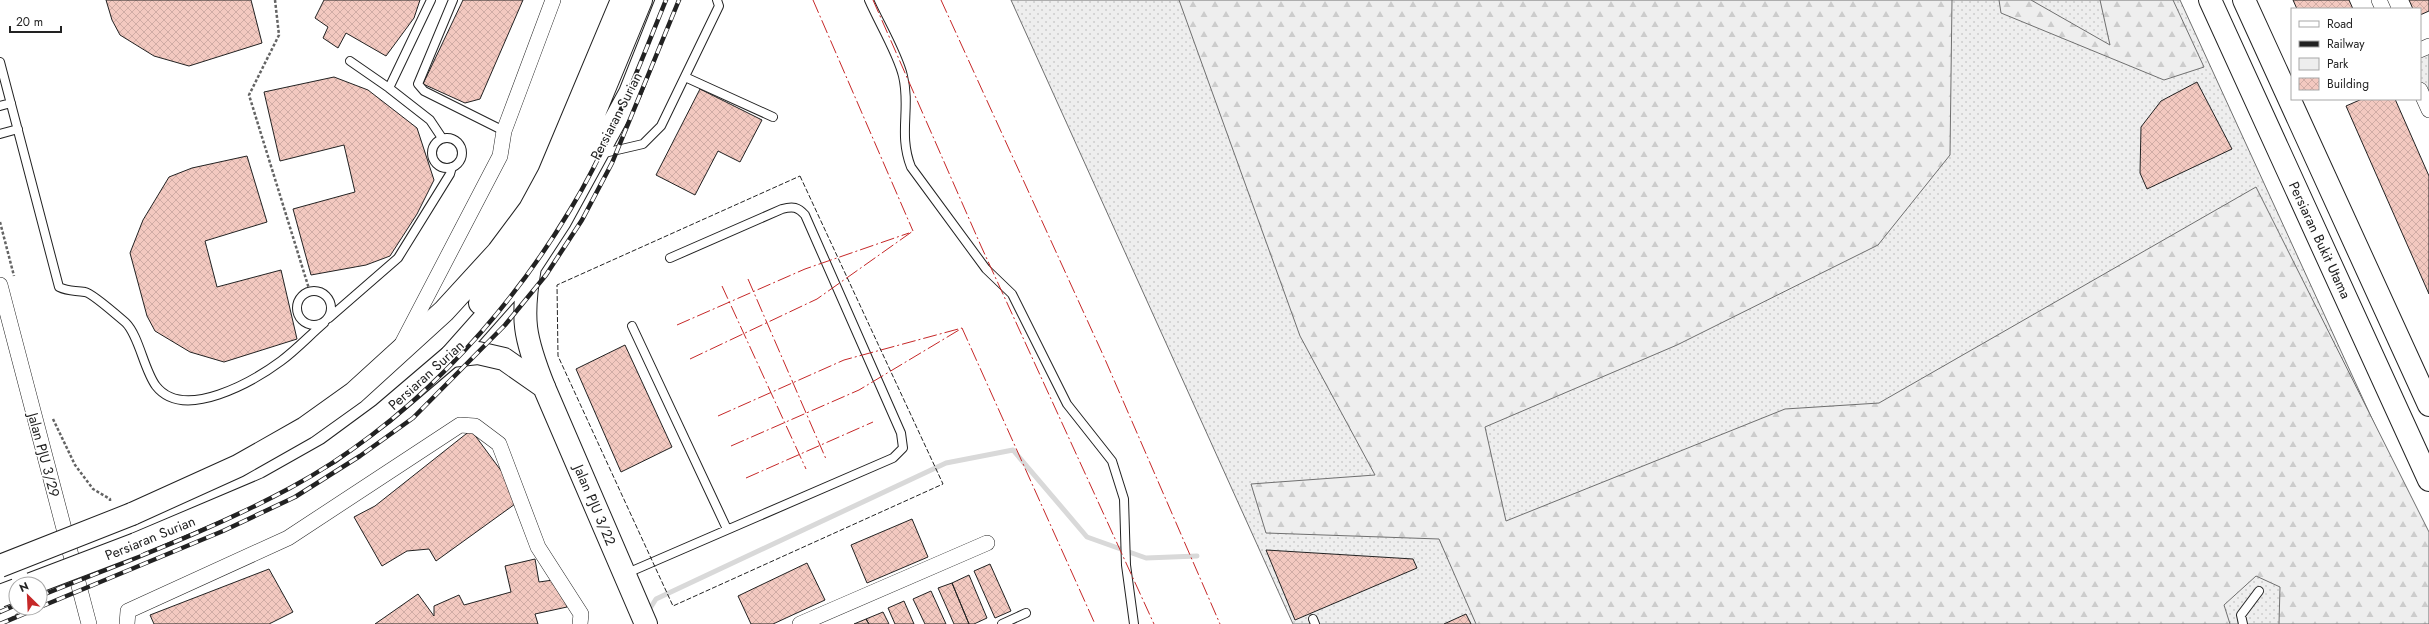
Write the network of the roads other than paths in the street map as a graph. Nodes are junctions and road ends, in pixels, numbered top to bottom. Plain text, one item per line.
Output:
1 (431, 0) edge
2 (453, 0) edge
3 (553, 0) edge
4 (610, 0) edge
5 (622, 0) edge
6 (641, 0) edge
7 (667, 0) edge
8 (717, 0) edge
9 (869, 0) edge
10 (2210, 0) edge
11 (2244, 0) edge
12 (607, 38) junction
13 (350, 61) dead end
14 (0, 62) edge
15 (685, 77) junction
16 (389, 88) junction
17 (2421, 92) edge
18 (11, 103) junction
19 (0, 106) edge
20 (2429, 110) edge
21 (773, 117) dead end
22 (18, 129) junction
23 (504, 131) junction
24 (0, 134) edge
25 (442, 138) junction
26 (598, 154) junction
27 (452, 167) junction
28 (670, 258) dead end
29 (530, 267) junction
30 (0, 285) edge
31 (327, 320) junction
32 (632, 326) dead end
33 (467, 338) junction
34 (451, 356) junction
35 (394, 357) junction
36 (544, 386) junction
37 (2429, 405) edge
38 (2429, 480) edge
39 (727, 529) junction
40 (987, 543) dead end
41 (0, 566) edge
42 (624, 575) junction
43 (48, 578) edge
44 (2259, 591) dead end
45 (1026, 613) dead end
46 (643, 617) edge
47 (88, 624) edge
48 (127, 624) edge
49 (580, 624) edge
50 (800, 624) edge
51 (1002, 624) edge
52 (1134, 624) edge
53 (2243, 624) edge

1 - 16 lane
2 - 23 lane
3 - 23 street
4 - 12 main road
5 - 12 main road, Persiaran Surian
6 - 33 main road
7 - 26 main road, Persiaran Surian
8 - 15 lane
9 - 52 lane
10 - 38 main road, Persiaran Bukit Utama
11 - 37 main road
12 - 35 main road, Persiaran Surian
13 - 16 lane
14 - 18 lane
15 - 21 lane
15 - 26 lane
16 - 25 lane
17 - 20 street
18 - 19 lane
18 - 22 lane
22 - 24 lane
22 - 31 lane
23 - 35 street
25 - 27 lane
25 - 27 lane
26 - 29 main road, Persiaran Surian
27 - 31 lane
28 - 39 lane
29 - 33 main road, Persiaran Surian
29 - 36 main road, Jalan PJU 3/22
30 - 47 street, Jalan PJU 3/29
31 - 31 lane
32 - 39 lane
33 - 34 main road, Persiaran Surian
34 - 36 main road
34 - 43 main road, Persiaran Surian, bridge
35 - 41 main road, Persiaran Surian, bridge
36 - 42 main road, Jalan PJU 3/22
39 - 42 lane
40 - 50 street
42 - 46 main road, Jalan PJU 3/22
44 - 53 lane
45 - 51 lane
48 - 49 street

